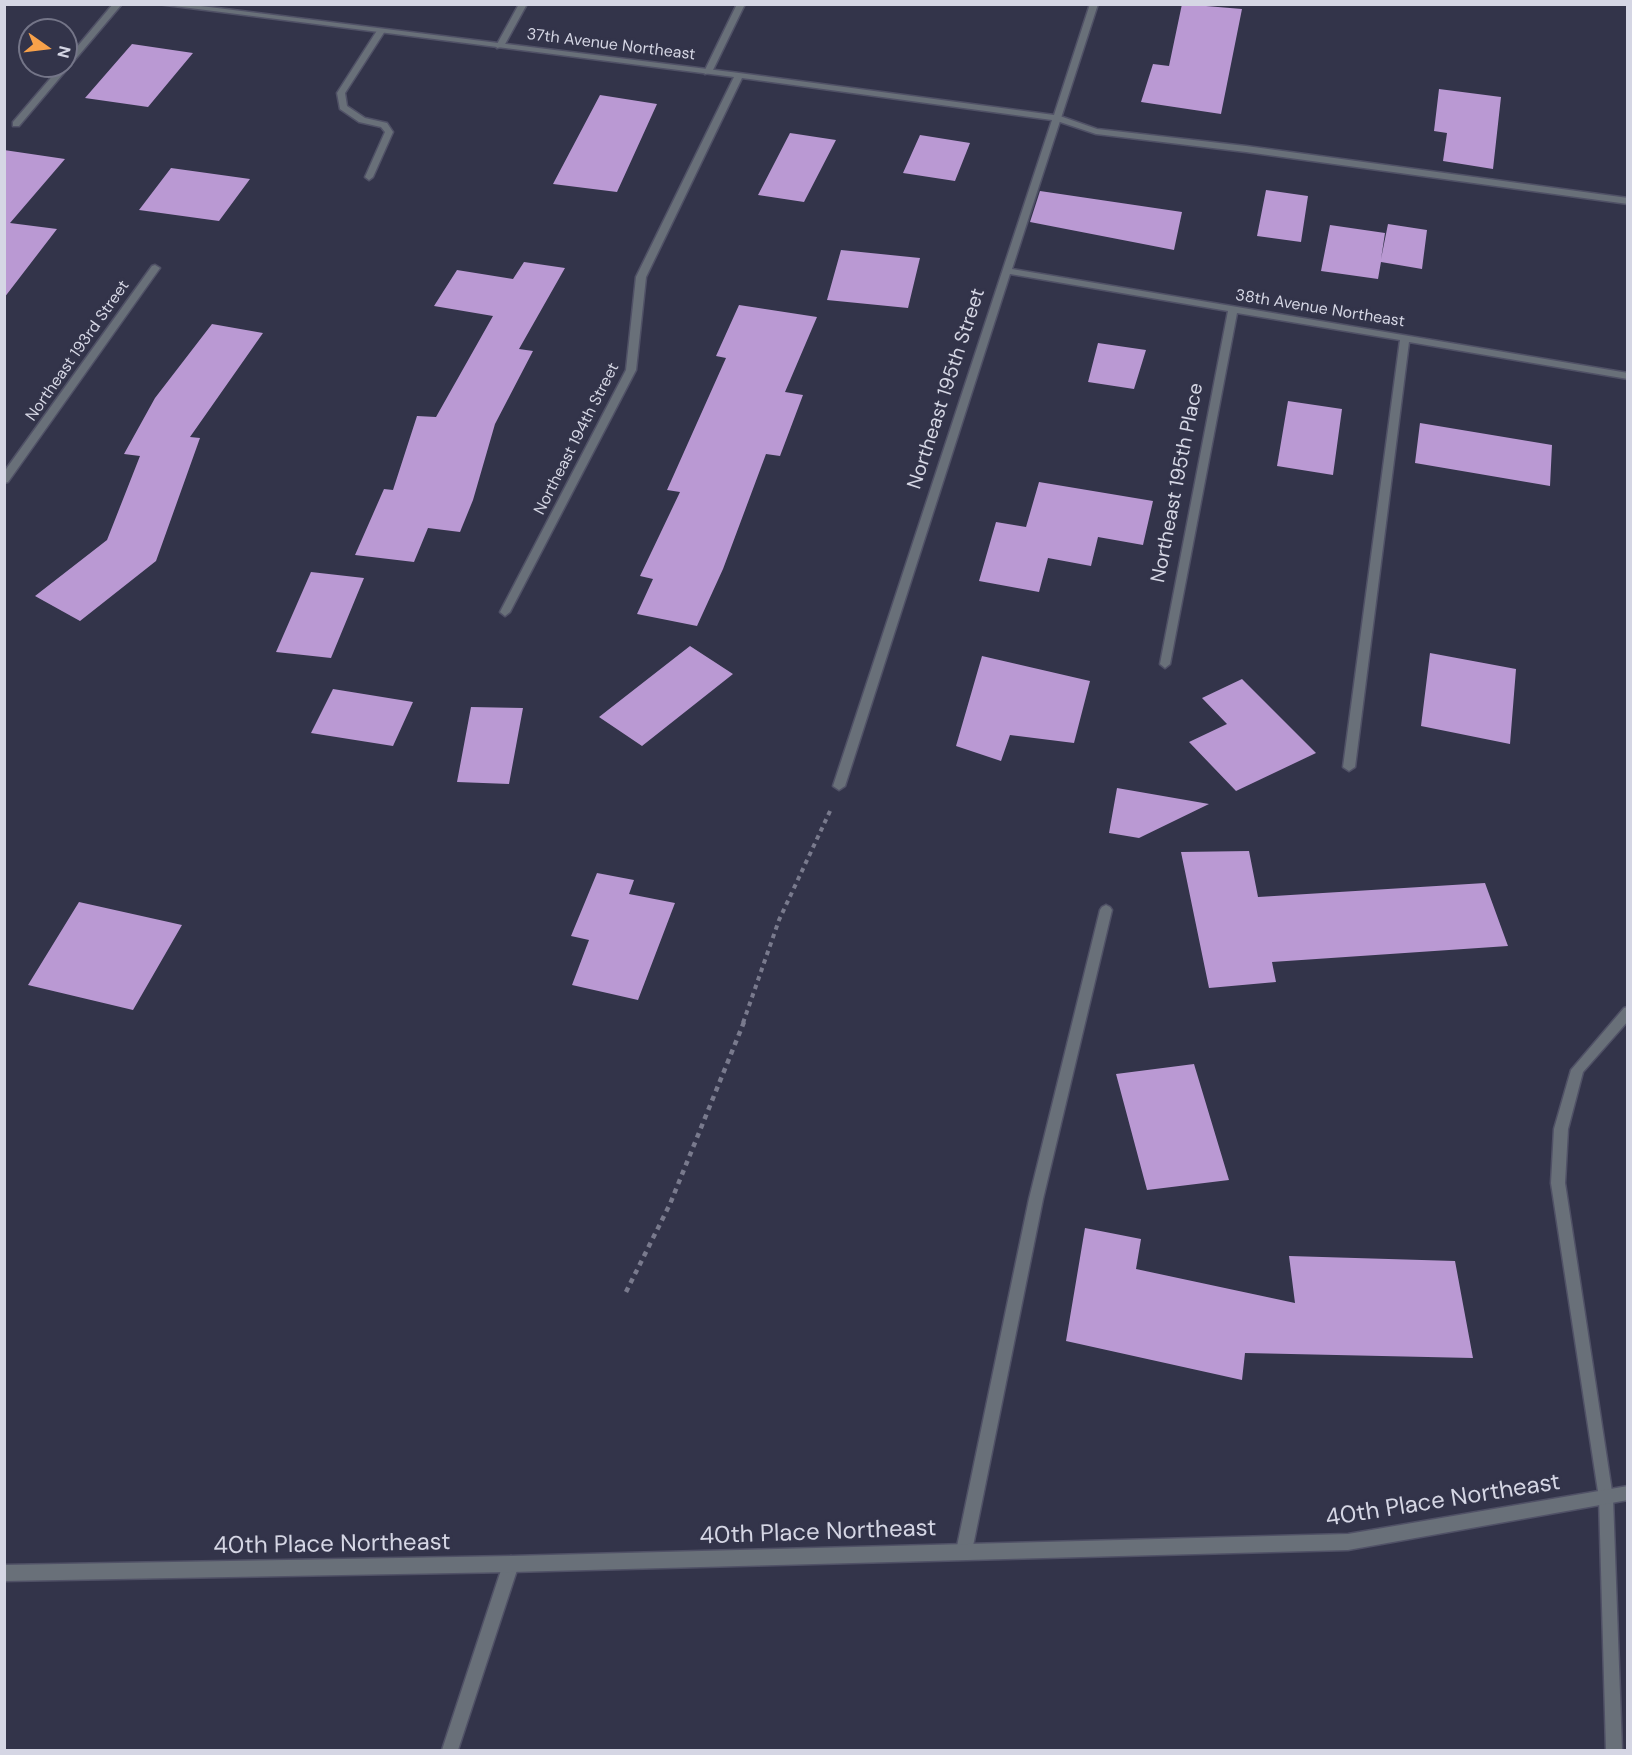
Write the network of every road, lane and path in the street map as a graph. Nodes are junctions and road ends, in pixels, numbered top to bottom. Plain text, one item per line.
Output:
1 (118, 4) edge
2 (162, 4) edge
3 (523, 4) edge
4 (741, 4) edge
5 (1094, 4) edge
6 (381, 32) junction
7 (500, 46) junction
8 (78, 52) edge
9 (708, 72) junction
10 (739, 75) junction
11 (55, 78) edge
12 (1057, 118) junction
13 (15, 124) dead end
14 (369, 177) dead end
15 (1628, 201) edge
16 (155, 268) dead end
17 (1008, 272) junction
18 (1233, 310) junction
19 (1405, 339) junction
20 (1628, 376) edge
21 (4, 480) edge
22 (505, 612) dead end
23 (1165, 664) dead end
24 (1349, 766) dead end
25 (839, 786) joint
26 (1106, 910) dead end
27 (1628, 1012) edge
28 (626, 1292) dead end
29 (1628, 1493) edge
30 (1606, 1498) junction
31 (964, 1551) junction
32 (511, 1564) junction
33 (4, 1573) edge
34 (450, 1750) edge
35 (1614, 1750) edge

1 - 8 street
2 - 6 street, 37th Avenue Northeast
3 - 7 street
4 - 9 street
5 - 12 street, Northeast 195th Street
6 - 7 street, 37th Avenue Northeast
6 - 14 street
7 - 9 street, 37th Avenue Northeast
9 - 10 street, 37th Avenue Northeast
10 - 12 street, 37th Avenue Northeast
10 - 22 street, Northeast 194th Street
11 - 13 street
12 - 15 street, 37th Avenue Northeast
12 - 17 street, Northeast 195th Street
16 - 21 street, Northeast 193rd Street
17 - 18 street, 38th Avenue Northeast
17 - 25 street, Northeast 195th Street
18 - 19 street, 38th Avenue Northeast
18 - 23 street, Northeast 195th Place
19 - 20 street, 38th Avenue Northeast
19 - 24 street
25 - 28 path
26 - 31 street
27 - 30 street
29 - 30 street, 40th Place Northeast
30 - 31 street, 40th Place Northeast
30 - 35 street
31 - 32 street, 40th Place Northeast
32 - 33 street, 40th Place Northeast
32 - 34 street

